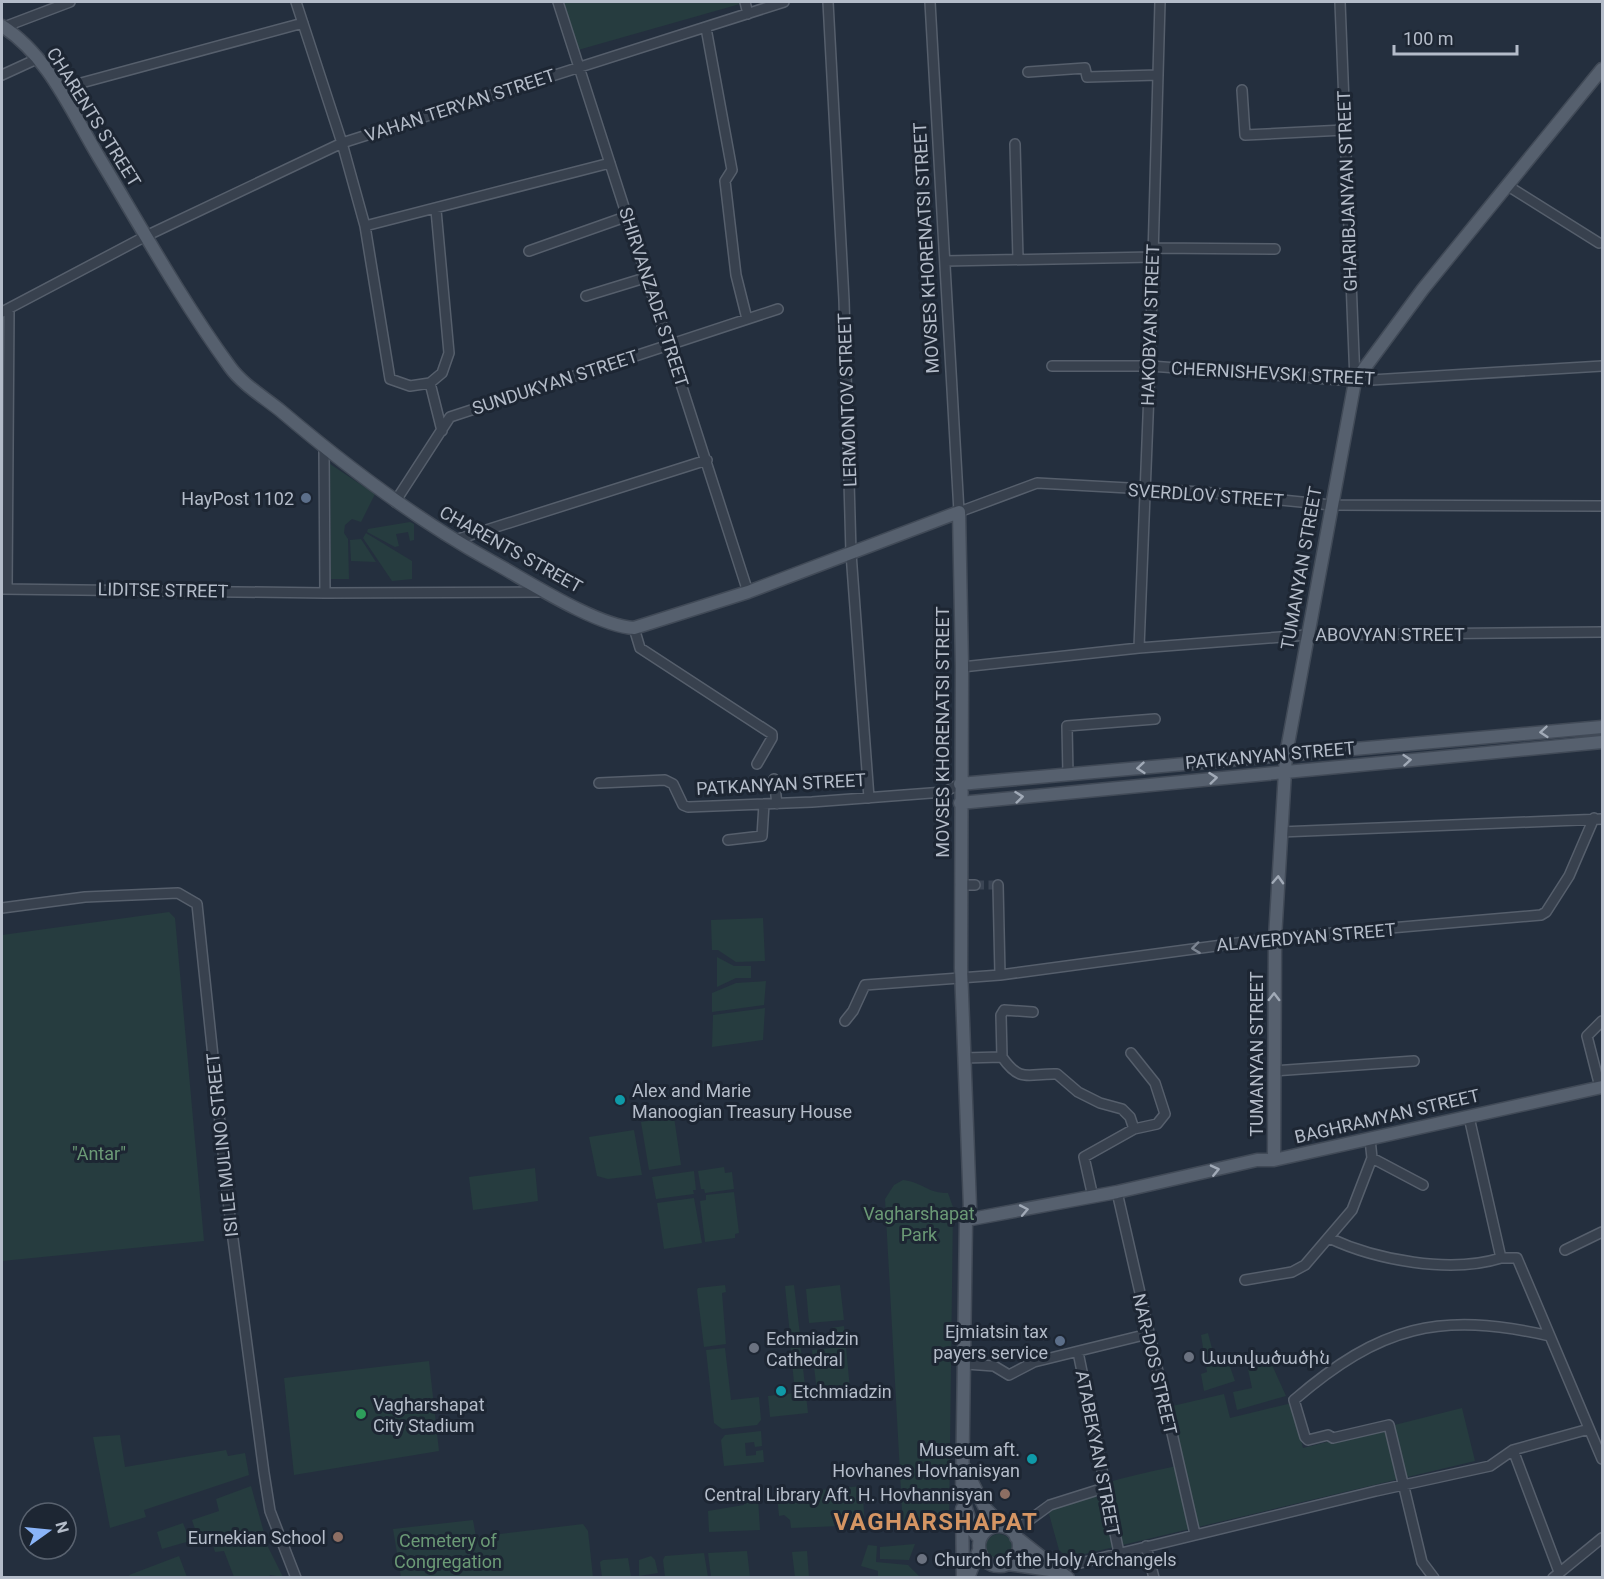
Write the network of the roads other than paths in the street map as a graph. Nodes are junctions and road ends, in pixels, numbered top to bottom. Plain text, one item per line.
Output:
1 (70, 2) edge
2 (296, 2) edge
3 (558, 2) edge
4 (745, 2) edge
5 (784, 2) edge
6 (828, 2) edge
7 (930, 2) edge
8 (1160, 2) edge
9 (1340, 2) edge
10 (748, 14) junction
11 (303, 23) junction
12 (3, 27) edge
13 (706, 28) junction
14 (39, 58) junction
15 (579, 68) junction
16 (1602, 69) edge
17 (1028, 72) dead end
18 (2, 75) edge
19 (1158, 75) junction
20 (58, 89) junction
21 (1242, 90) dead end
22 (1344, 130) junction
23 (342, 143) junction
24 (1015, 144) dead end
25 (610, 163) junction
26 (1508, 186) junction
27 (436, 210) junction
28 (628, 216) junction
29 (365, 226) junction
30 (146, 236) junction
31 (1599, 243) dead end
32 (1275, 249) dead end
33 (529, 251) dead end
34 (1153, 253) junction
35 (1018, 258) junction
36 (945, 261) junction
37 (648, 278) junction
38 (586, 296) dead end
39 (778, 309) dead end
40 (5, 311) edge
41 (747, 319) junction
42 (670, 344) junction
43 (1052, 366) dead end
44 (1150, 366) junction
45 (1602, 366) edge
46 (1355, 381) junction
47 (429, 383) junction
48 (442, 431) junction
49 (324, 448) junction
50 (707, 460) junction
51 (1144, 490) junction
52 (394, 502) junction
53 (1331, 506) junction
54 (1602, 506) edge
55 (959, 512) junction
56 (454, 540) junction
57 (851, 553) junction
58 (4, 589) edge
59 (325, 592) junction
60 (548, 592) junction
61 (748, 592) junction
62 (634, 628) junction
63 (1602, 632) edge
64 (1307, 635) junction
65 (1138, 648) junction
66 (962, 667) junction
67 (1155, 719) dead end
68 (1602, 727) edge
69 (1602, 742) edge
70 (1286, 755) junction
71 (757, 764) dead end
72 (1284, 771) junction
73 (1068, 775) junction
74 (774, 779) dead end
75 (599, 783) dead end
76 (960, 784) junction
77 (944, 792) junction
78 (869, 798) junction
79 (960, 803) junction
80 (764, 804) junction
81 (777, 804) junction
82 (1598, 819) edge
83 (1280, 832) junction
84 (728, 840) dead end
85 (960, 885) junction
86 (975, 885) tunnel mouth
87 (998, 885) dead end
88 (2, 908) edge
89 (1275, 938) junction
90 (1000, 975) junction
91 (962, 979) junction
92 (1033, 1012) dead end
93 (845, 1021) dead end
94 (1602, 1021) edge
95 (1131, 1053) dead end
96 (1002, 1057) junction
97 (963, 1058) junction
98 (1414, 1061) dead end
99 (1272, 1071) junction
100 (1601, 1087) edge
101 (1470, 1116) junction
102 (1134, 1129) junction
103 (1370, 1139) junction
104 (1372, 1158) junction
105 (1274, 1160) junction
106 (1424, 1185) dead end
107 (1117, 1192) junction
108 (1093, 1197) junction
109 (966, 1220) junction
110 (1602, 1232) edge
111 (1329, 1238) junction
112 (1565, 1250) dead end
113 (1501, 1258) junction
114 (1245, 1280) dead end
115 (1148, 1334) junction
116 (1550, 1336) junction
117 (1078, 1352) junction
118 (966, 1364) junction
119 (1589, 1429) junction
120 (1513, 1450) junction
121 (1602, 1459) edge
122 (963, 1463) junction
123 (1403, 1484) junction
124 (1104, 1488) junction
125 (962, 1496) junction
126 (1011, 1532) junction
127 (1195, 1534) junction
128 (1602, 1539) edge
129 (979, 1545) junction
130 (1146, 1546) junction
131 (1119, 1553) junction
132 (1004, 1565) junction
133 (1064, 1574) edge
134 (1556, 1575) edge
135 (296, 1578) edge
136 (963, 1578) edge
137 (968, 1578) edge
138 (990, 1578) edge
139 (1034, 1578) edge
140 (1154, 1578) edge
141 (1434, 1578) edge

1 - 12 street
2 - 11 street
3 - 15 street, SHIRVANZADE STREET
4 - 10 street
5 - 10 street, VAHAN TERYAN STREET
6 - 57 street, LERMONTOV STREET
7 - 36 street, MOVSES KHORENATSI STREET
8 - 19 street, HAKOBYAN STREET
9 - 22 street, GHARIBJANYAN STREET
10 - 13 street, VAHAN TERYAN STREET
11 - 20 street
11 - 23 street
12 - 14 main road, CHARENTS STREET
13 - 15 street, VAHAN TERYAN STREET
13 - 41 street
14 - 18 street
14 - 20 main road, CHARENTS STREET
15 - 23 street, VAHAN TERYAN STREET
15 - 25 street, SHIRVANZADE STREET
16 - 26 main road, TUMANYAN STREET
17 - 19 street
19 - 34 street, HAKOBYAN STREET
20 - 30 main road, CHARENTS STREET
21 - 22 street
22 - 46 street, GHARIBJANYAN STREET
23 - 29 street
23 - 30 street, VAHAN TERYAN STREET
24 - 35 street
25 - 27 street
25 - 28 street, SHIRVANZADE STREET
26 - 31 street
26 - 46 main road, TUMANYAN STREET
27 - 29 street
27 - 47 street
28 - 33 street
28 - 37 street, SHIRVANZADE STREET
29 - 47 street
30 - 40 street
30 - 49 main road, CHARENTS STREET
32 - 34 street
34 - 35 street
34 - 44 street, HAKOBYAN STREET
35 - 36 street
36 - 55 street, MOVSES KHORENATSI STREET
37 - 38 street
37 - 42 street, SHIRVANZADE STREET
39 - 41 street, SUNDUKYAN STREET
40 - 58 street
41 - 42 street, SUNDUKYAN STREET
42 - 48 street, SUNDUKYAN STREET
42 - 50 street, SHIRVANZADE STREET
43 - 44 street, CHERNISHEVSKI STREET
44 - 46 street, CHERNISHEVSKI STREET
44 - 51 street, HAKOBYAN STREET
45 - 46 street, CHERNISHEVSKI STREET
46 - 53 main road, TUMANYAN STREET
47 - 48 street
48 - 52 street, SUNDUKYAN STREET
49 - 52 main road, CHARENTS STREET
49 - 59 street
50 - 56 street
50 - 61 street, SHIRVANZADE STREET
51 - 53 street, SVERDLOV STREET
51 - 55 street, SVERDLOV STREET
51 - 65 street, HAKOBYAN STREET
52 - 56 main road, CHARENTS STREET
53 - 54 street, SVERDLOV STREET
53 - 64 main road, TUMANYAN STREET
55 - 57 main road
55 - 66 main road, MOVSES KHORENATSI STREET
56 - 60 main road, CHARENTS STREET
57 - 61 main road
57 - 78 street, LERMONTOV STREET
58 - 59 street, LIDITSE STREET
59 - 60 street, LIDITSE STREET
60 - 62 main road, CHARENTS STREET
61 - 62 main road
62 - 71 street
63 - 64 street, ABOVYAN STREET
64 - 65 street, ABOVYAN STREET
64 - 70 main road, TUMANYAN STREET
65 - 66 street, ABOVYAN STREET
66 - 76 main road, MOVSES KHORENATSI STREET
67 - 73 street
68 -> 70 main road, PATKANYAN STREET
72 -> 69 main road, PATKANYAN STREET
70 - 72 main road, TUMANYAN STREET
70 -> 73 main road, PATKANYAN STREET
79 -> 72 main road, PATKANYAN STREET
72 - 83 main road, TUMANYAN STREET
73 - 76 main road, PATKANYAN STREET
74 - 81 street
75 - 80 street, PATKANYAN STREET
76 - 77 street, PATKANYAN STREET
76 - 79 main road, MOVSES KHORENATSI STREET
77 - 78 street, PATKANYAN STREET
77 - 79 street
78 - 81 street, PATKANYAN STREET
79 - 85 main road, MOVSES KHORENATSI STREET
80 - 81 street, PATKANYAN STREET
80 - 84 street
82 - 83 street, ALAVERDYAN STREET
82 - 89 street, ALAVERDYAN STREET
89 -> 83 main road, TUMANYAN STREET
85 - 86 street
85 - 91 main road, MOVSES KHORENATSI STREET
87 - 90 street
88 - 135 street, ISI LE MULINO STREET
89 -> 90 street, ALAVERDYAN STREET
99 -> 89 main road, TUMANYAN STREET
90 - 91 street, ALAVERDYAN STREET
91 - 93 street, ALAVERDYAN STREET
91 - 97 main road, MOVSES KHORENATSI STREET
92 - 96 street
94 - 100 street
95 - 102 street
96 - 97 street
96 - 102 street
97 - 109 main road, MOVSES KHORENATSI STREET
98 - 99 street
99 - 105 main road, TUMANYAN STREET
100 - 101 main road, BAGHRAMYAN STREET
101 - 103 main road, BAGHRAMYAN STREET
101 - 113 street
102 - 108 street
103 - 104 street
103 - 105 main road, BAGHRAMYAN STREET
104 - 106 street
104 - 111 street
107 -> 105 main road, BAGHRAMYAN STREET
107 - 108 main road, BAGHRAMYAN STREET
107 - 115 street, NAR-DOS STREET
109 -> 108 main road, BAGHRAMYAN STREET
109 - 118 main road, MOVSES KHORENATSI STREET
110 - 112 street
111 - 113 street
111 - 114 street
113 - 116 street
115 - 117 street
115 - 127 street, NAR-DOS STREET
116 - 119 street
116 - 123 street
117 - 118 street
117 - 124 street, ATABEKYAN STREET
118 - 122 main road, MOVSES KHORENATSI STREET
119 - 120 street
119 - 121 street
120 - 123 street
120 - 134 street
122 - 125 main road, MOVSES KHORENATSI STREET
122 - 126 main road, MOVSES KHORENATSI STREET
123 - 127 street
123 - 141 street
124 - 126 street
124 - 131 street, ATABEKYAN STREET
125 - 129 main road, MOVSES KHORENATSI STREET
125 - 136 main road
126 - 129 main road
126 - 132 main road
126 - 133 main road, MOVSES KHORENATSI STREET
127 - 130 street
128 - 134 street
129 - 132 main road
129 - 137 main road
130 - 131 street
130 - 140 street
131 - 133 street
132 - 133 main road
132 - 138 main road
133 - 139 main road

